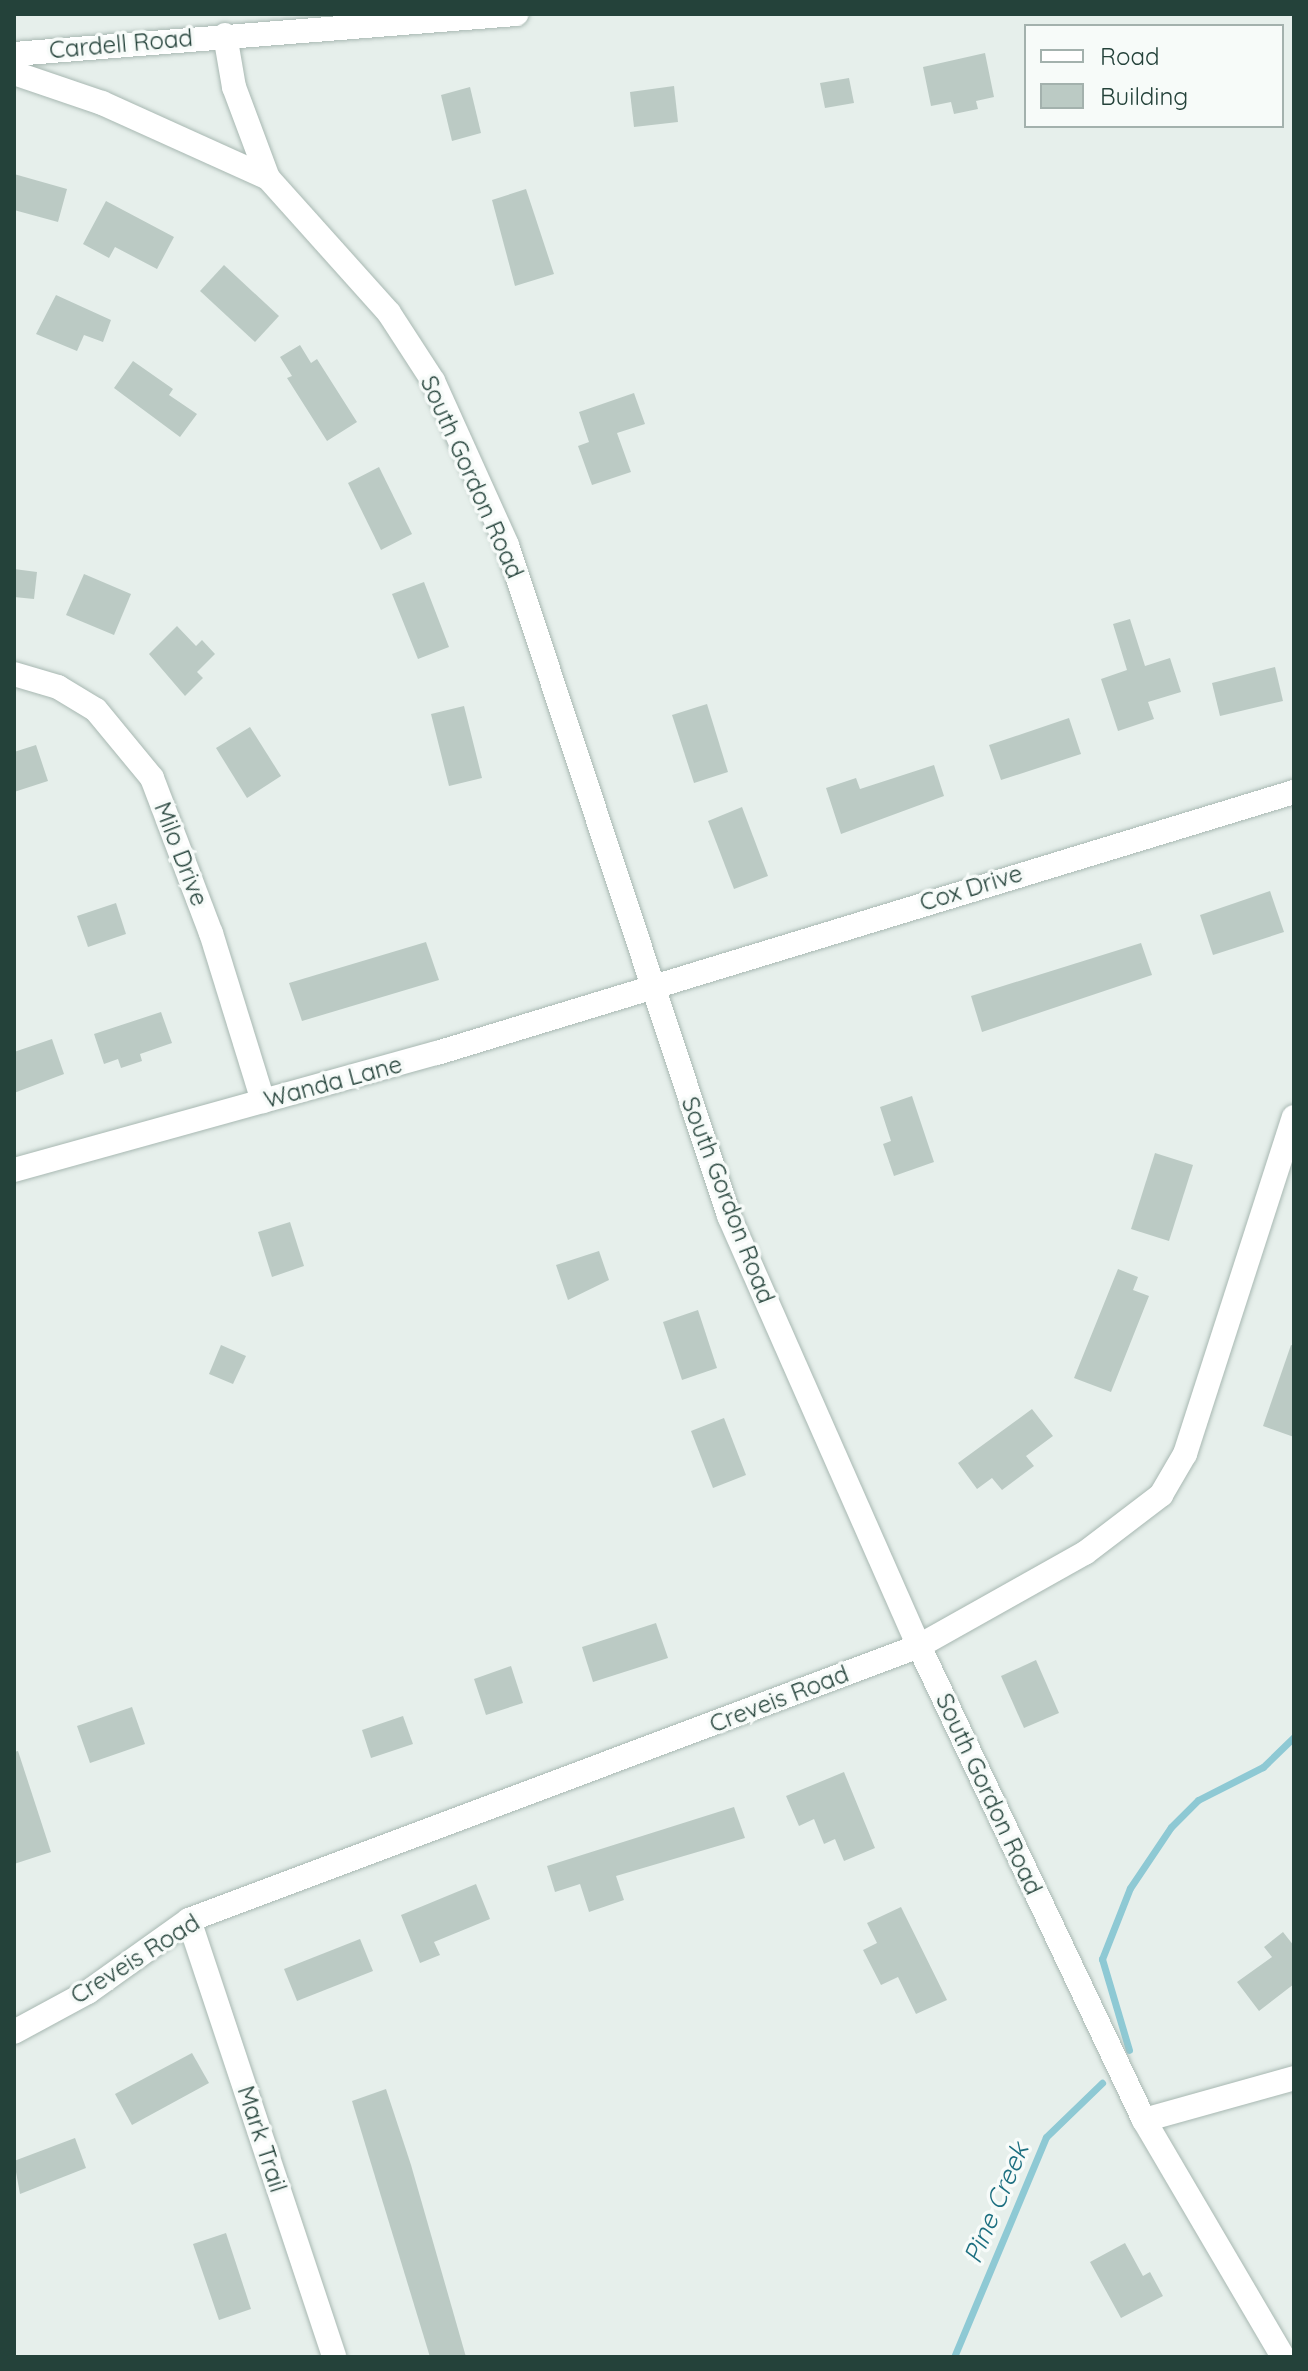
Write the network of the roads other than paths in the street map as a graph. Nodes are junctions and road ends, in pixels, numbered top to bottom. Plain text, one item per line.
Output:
1 (516, 14) edge
2 (225, 35) junction
3 (14, 54) edge
4 (14, 73) edge
5 (268, 178) junction
6 (14, 674) edge
7 (1294, 792) edge
8 (649, 985) junction
9 (263, 1101) junction
10 (1294, 1117) edge
11 (14, 1170) edge
12 (919, 1646) junction
13 (189, 1920) junction
14 (14, 2032) edge
15 (1294, 2078) edge
16 (1144, 2120) junction
17 (334, 2357) edge
18 (1283, 2357) edge

1 - 2 street, Cardell Road
2 - 3 street, Cardell Road
2 - 5 street, South Gordon Road
4 - 5 street
5 - 8 street, South Gordon Road
6 - 9 street, Milo Drive
7 - 8 street, Cox Drive
8 - 9 street, Wanda Lane
8 - 12 street, South Gordon Road
9 - 11 street, Wanda Lane
10 - 12 street, Creveis Road
12 - 13 street, Creveis Road
12 - 16 street, South Gordon Road
13 - 14 street, Creveis Road
13 - 17 street, Mark Trail
15 - 16 street
16 - 18 street, South Gordon Road

